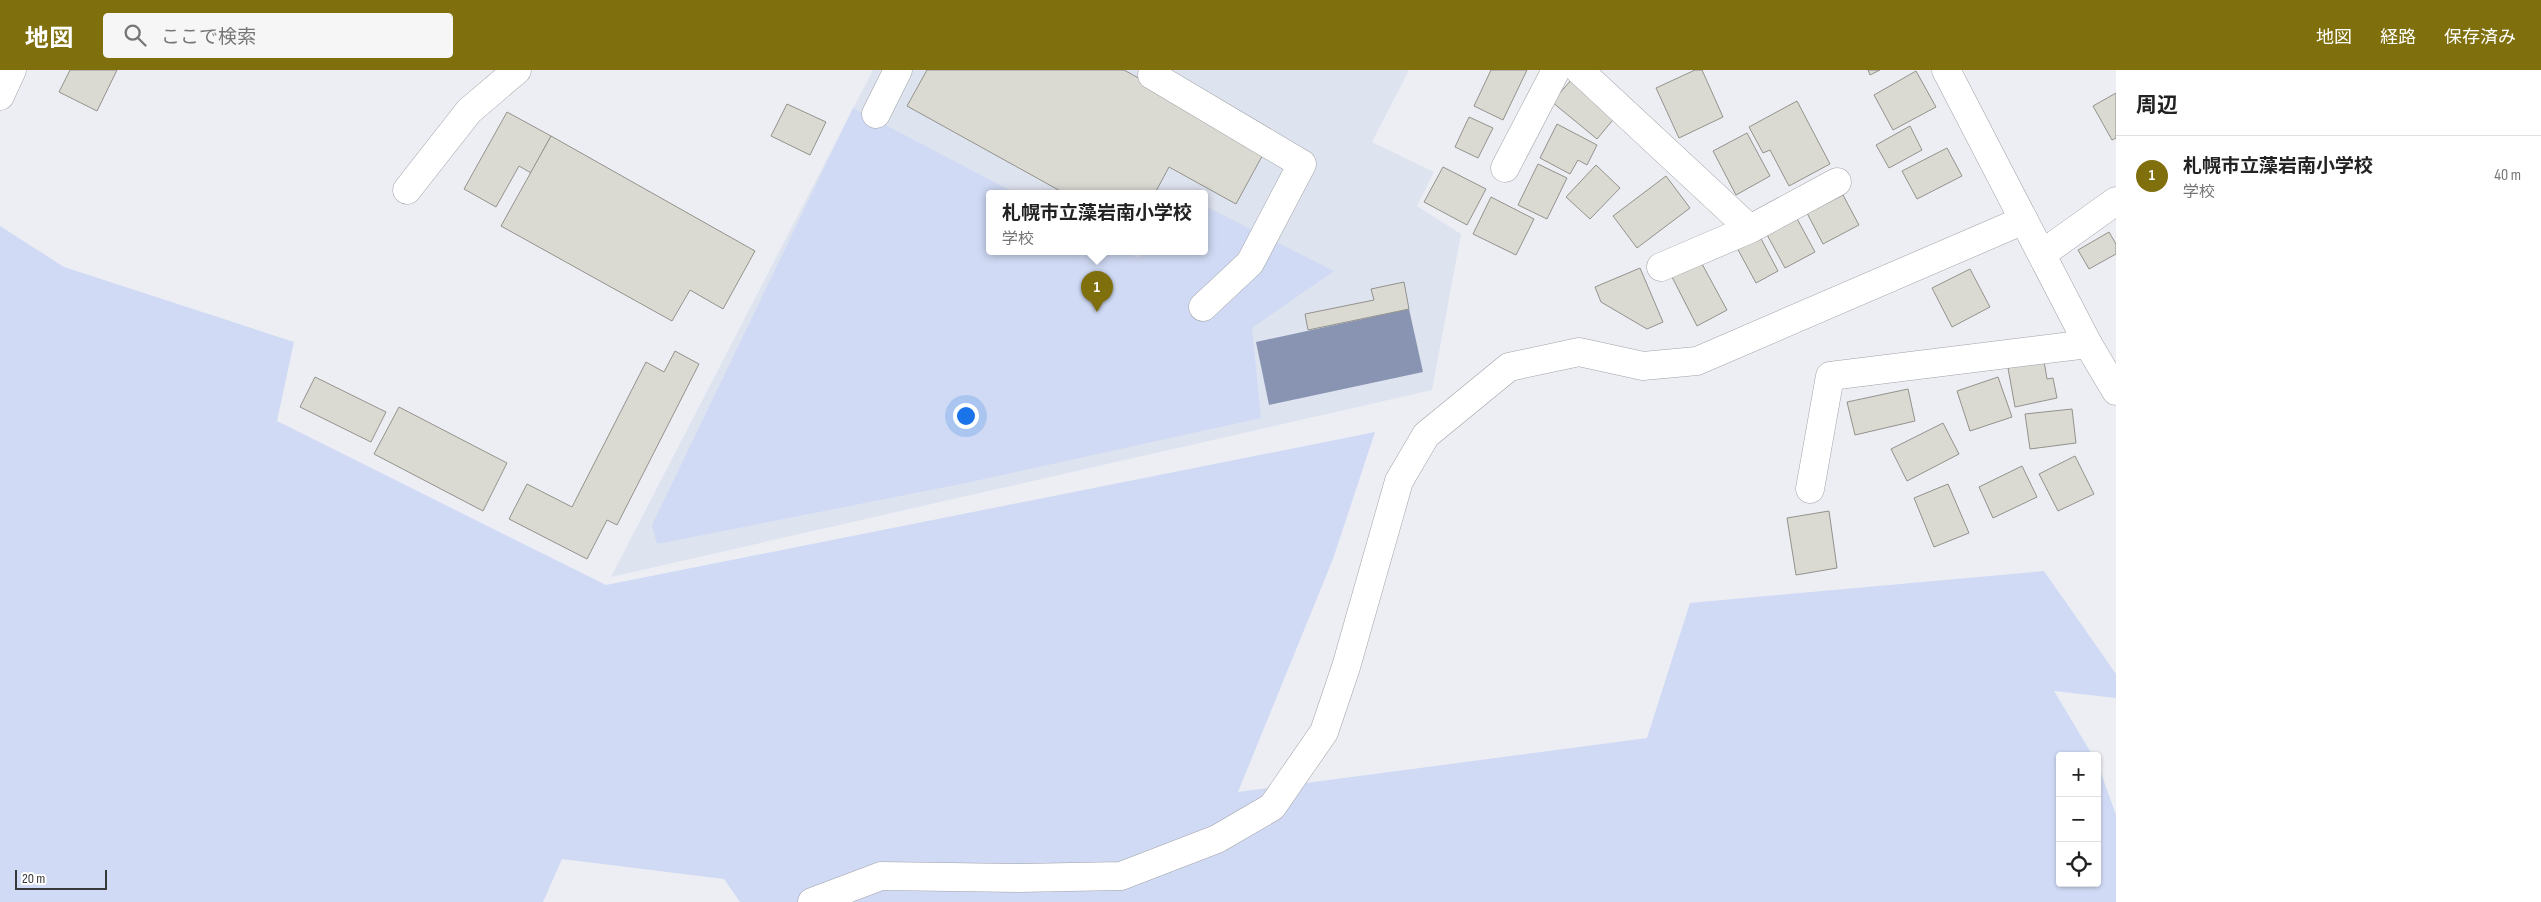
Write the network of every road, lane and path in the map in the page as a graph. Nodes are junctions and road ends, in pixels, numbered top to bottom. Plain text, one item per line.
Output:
1 (12, 70) edge
2 (517, 70) edge
3 (898, 70) edge
4 (1556, 70) edge
5 (1579, 70) edge
6 (1946, 70) edge
7 (1150, 72) edge
8 (0, 96) edge
9 (876, 114) dead end
10 (1505, 168) dead end
11 (1837, 182) dead end
12 (407, 190) dead end
13 (2116, 201) edge
14 (2024, 220) junction
15 (1750, 229) junction
16 (2042, 254) junction
17 (1661, 267) dead end
18 (1204, 307) dead end
19 (2088, 344) junction
20 (2116, 391) edge
21 (1810, 488) dead end
22 (812, 902) edge

1 - 8 street
2 - 12 street
3 - 9 street
4 - 10 street
5 - 15 street
6 - 14 street
7 - 18 street
11 - 15 street
13 - 16 street
14 - 16 street
14 - 22 street
15 - 17 street
16 - 19 street
19 - 20 street
19 - 21 street

